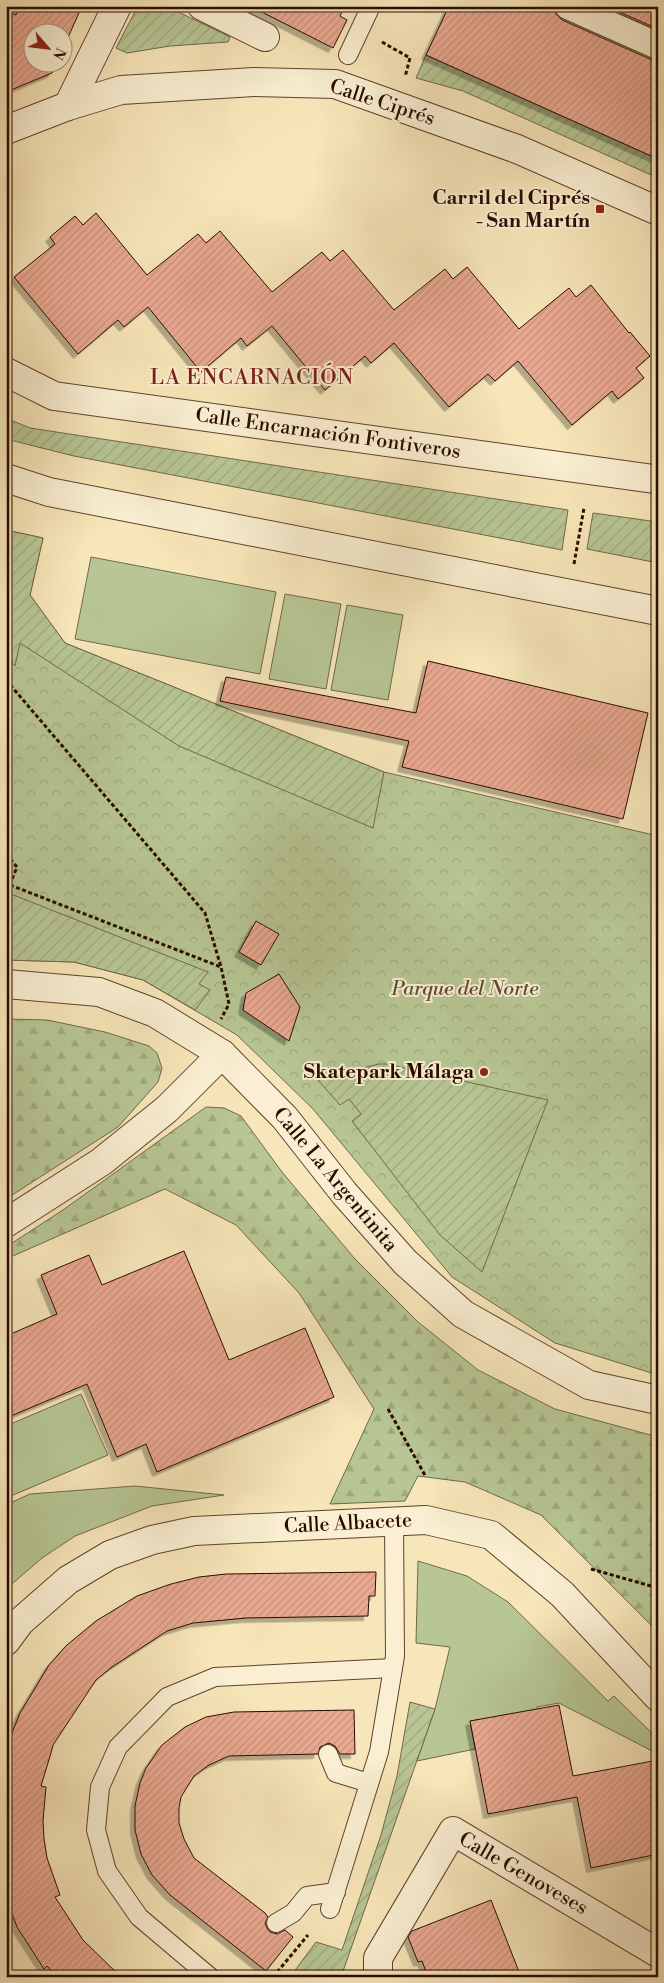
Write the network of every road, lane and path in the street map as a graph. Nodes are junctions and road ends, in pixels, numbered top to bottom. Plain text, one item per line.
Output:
1 (117, 6) edge
2 (202, 6) edge
3 (371, 6) edge
4 (568, 6) edge
5 (383, 34) dead end
6 (265, 37) dead end
7 (658, 46) edge
8 (348, 56) dead end
9 (68, 106) junction
10 (398, 106) junction
11 (6, 130) edge
12 (658, 211) edge
13 (6, 372) edge
14 (6, 478) edge
15 (654, 479) dead end
16 (584, 508) dead end
17 (574, 560) dead end
18 (658, 611) edge
19 (6, 680) edge
20 (6, 854) edge
21 (10, 885) junction
22 (6, 894) edge
23 (221, 967) junction
24 (6, 984) edge
25 (220, 1020) dead end
26 (222, 1054) junction
27 (6, 1223) edge
28 (658, 1400) edge
29 (388, 1409) dead end
30 (426, 1477) dead end
31 (394, 1521) junction
32 (591, 1569) dead end
33 (658, 1588) edge
34 (6, 1641) edge
35 (393, 1668) junction
36 (658, 1697) edge
37 (328, 1754) dead end
38 (370, 1783) junction
39 (336, 1892) junction
40 (330, 1909) joint
41 (276, 1923) dead end
42 (658, 1954) edge
43 (210, 1977) edge
44 (273, 1977) edge
45 (378, 1977) edge

1 - 9 street
2 - 6 street
3 - 8 lane
4 - 7 street
5 - 10 path
9 - 10 street, Calle Ciprés
9 - 11 street, Calle Ciprés
10 - 12 street, Calle Ciprés
13 - 15 street, Calle Encarnación Fontiveros
14 - 18 street
16 - 17 path
19 - 23 path
20 - 21 path
21 - 22 path
21 - 23 path
23 - 25 path
24 - 26 street, Calle La Argentinita
26 - 27 street
26 - 28 street, Calle La Argentinita
29 - 30 path
31 - 34 street, Calle Albacete
31 - 35 lane
31 - 36 street, Calle Albacete
32 - 33 path
35 - 38 lane
35 - 43 lane
37 - 38 lane
38 - 39 lane
39 - 40 lane
39 - 41 lane
40 - 44 path
42 - 45 street, Calle Genoveses

